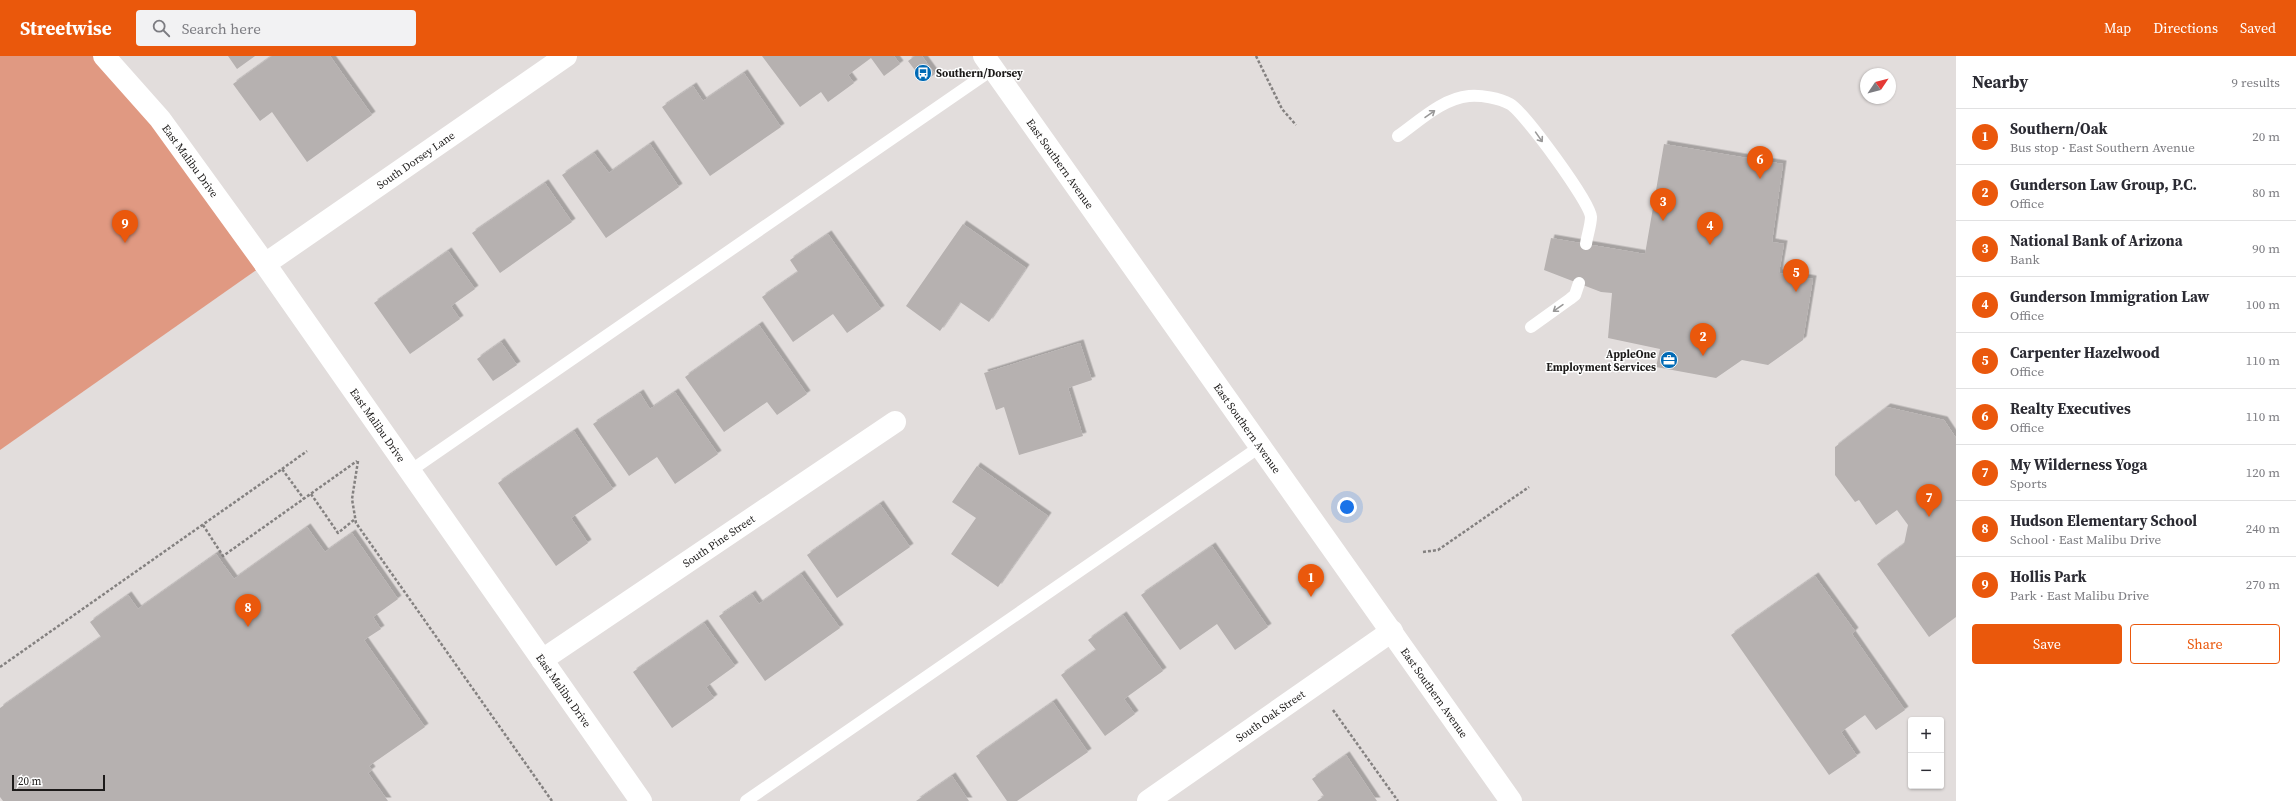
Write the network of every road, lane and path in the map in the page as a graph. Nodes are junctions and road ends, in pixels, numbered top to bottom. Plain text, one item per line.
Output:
1 (104, 56) edge
2 (566, 56) edge
3 (1256, 56) edge
4 (989, 62) edge
5 (1296, 126) dead end
6 (1398, 136) dead end
7 (1586, 244) dead end
8 (265, 264) junction
9 (1579, 283) dead end
10 (1531, 327) dead end
11 (896, 422) dead end
12 (1261, 446) junction
13 (307, 452) dead end
14 (282, 469) junction
15 (410, 471) junction
16 (1529, 487) dead end
17 (311, 494) junction
18 (304, 499) junction
19 (355, 519) junction
20 (203, 525) junction
21 (1423, 552) dead end
22 (1392, 631) junction
23 (542, 660) junction
24 (0, 667) edge
25 (1333, 710) dead end
26 (552, 801) edge
27 (641, 801) edge
28 (746, 801) edge
29 (1148, 801) edge
30 (1398, 801) edge
31 (1511, 801) edge

1 - 8 street, East Malibu Drive
2 - 8 street, South Dorsey Lane
3 - 5 path
4 - 12 street, East Southern Avenue
4 - 15 lane
6 -> 7 lane
8 - 15 street, East Malibu Drive
9 -> 10 lane
11 - 23 street, South Pine Street
12 - 22 street, East Southern Avenue
12 - 28 lane
13 - 14 path
14 - 18 path
14 - 20 path
15 - 23 street, East Malibu Drive
16 - 21 path
17 - 18 path
17 - 19 path
17 - 19 path
18 - 20 path
19 - 26 path
20 - 24 path
22 - 29 street, South Oak Street
22 - 31 street, East Southern Avenue
23 - 27 street, East Malibu Drive
25 - 30 path

